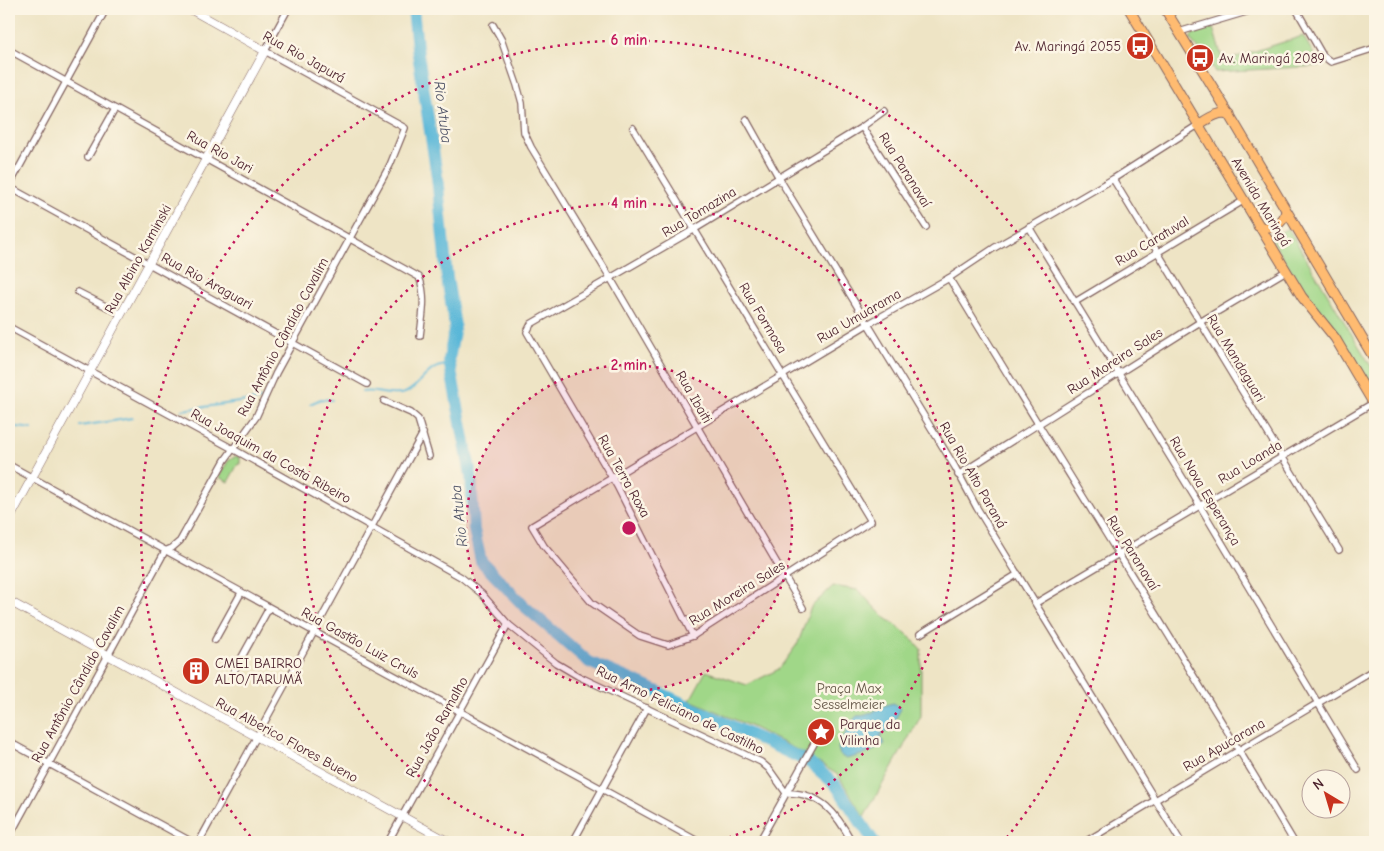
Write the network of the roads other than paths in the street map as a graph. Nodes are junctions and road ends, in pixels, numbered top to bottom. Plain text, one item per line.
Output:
1 (106, 9) edge
2 (190, 9) edge
3 (288, 9) edge
4 (1128, 9) edge
5 (1165, 9) edge
6 (1256, 9) edge
7 (1296, 9) edge
8 (493, 25) dead end
9 (1179, 32) junction
10 (1375, 48) edge
11 (9, 50) edge
12 (265, 51) junction
13 (66, 82) junction
14 (115, 109) junction
15 (884, 111) dead end
16 (1230, 114) junction
17 (746, 120) dead end
18 (1198, 125) junction
19 (862, 127) junction
20 (406, 128) joint
21 (632, 128) dead end
22 (88, 157) dead end
23 (206, 159) junction
24 (779, 178) junction
25 (1113, 178) junction
26 (9, 186) edge
27 (1243, 201) junction
28 (1286, 211) junction
29 (1258, 226) junction
30 (926, 227) dead end
31 (1029, 228) junction
32 (695, 229) junction
33 (350, 239) junction
34 (1157, 252) junction
35 (149, 264) junction
36 (1286, 271) junction
37 (949, 278) junction
38 (611, 279) junction
39 (78, 292) dead end
40 (1075, 302) junction
41 (121, 314) junction
42 (1200, 322) junction
43 (868, 324) junction
44 (9, 327) edge
45 (526, 332) joint
46 (420, 336) dead end
47 (292, 343) junction
48 (1375, 360) edge
49 (90, 372) junction
50 (1119, 373) junction
51 (782, 376) junction
52 (366, 384) dead end
53 (384, 401) dead end
54 (1374, 404) edge
55 (1037, 425) junction
56 (698, 428) junction
57 (423, 433) junction
58 (233, 449) junction
59 (429, 456) dead end
60 (1282, 458) junction
61 (9, 465) edge
62 (958, 475) junction
63 (32, 478) junction
64 (613, 478) junction
65 (1200, 506) junction
66 (9, 520) edge
67 (871, 521) joint
68 (532, 526) joint
69 (371, 527) junction
70 (1340, 550) dead end
71 (165, 551) junction
72 (1119, 553) junction
73 (1018, 574) junction
74 (785, 577) junction
75 (241, 593) junction
76 (9, 601) edge
77 (1036, 603) junction
78 (269, 608) junction
79 (803, 608) dead end
80 (508, 624) junction
81 (314, 632) junction
82 (920, 634) dead end
83 (693, 636) junction
84 (215, 640) dead end
85 (108, 655) junction
86 (1375, 670) edge
87 (233, 674) dead end
88 (1318, 703) junction
89 (647, 708) junction
90 (460, 712) junction
91 (820, 733) dead end
92 (256, 737) junction
93 (9, 742) edge
94 (1239, 750) junction
95 (48, 764) junction
96 (1358, 770) dead end
97 (602, 790) junction
98 (786, 793) junction
99 (1155, 800) junction
100 (402, 817) junction
101 (9, 837) edge
102 (192, 842) edge
103 (199, 842) edge
104 (388, 842) edge
105 (449, 842) edge
106 (573, 842) edge
107 (699, 842) edge
108 (760, 842) edge
109 (852, 842) edge
110 (1086, 842) edge
111 (1181, 842) edge
112 (1294, 842) edge

1 - 13 street
2 - 12 street, Rua Rio Japurá
3 - 12 street, Rua Albino Kaminski
4 - 18 main road, Avenida Maringá
5 - 9 main road, Avenida Maringá
6 - 9 street
7 - 10 street
8 - 38 street, Rua Ibaiti
9 - 16 main road, Avenida Maringá
11 - 13 street, Rua Rio Jari
12 - 20 street, Rua Rio Japurá
12 - 23 street, Rua Albino Kaminski
13 - 14 street, Rua Rio Jari
13 - 26 street
14 - 22 street
14 - 23 street, Rua Rio Jari
15 - 19 street, Rua Tomazina
16 - 18 main road
16 - 28 main road, Avenida Maringá
17 - 24 street, Rua Rio Alto Paraná
18 - 25 street, Rua Umuarama
18 - 27 main road, Avenida Maringá
19 - 24 street, Rua Tomazina
19 - 30 street, Rua Paranavaí
20 - 33 street, Rua Antônio Cândido Cavalim
21 - 32 street, Rua Formosa
23 - 33 street, Rua Rio Jari
23 - 35 street, Rua Albino Kaminski
24 - 32 street, Rua Tomazina
24 - 43 street, Rua Rio Alto Paraná
25 - 31 street, Rua Umuarama
25 - 34 street, Rua Mandaguari
26 - 35 street, Rua Rio Araguari
27 - 29 main road, Avenida Maringá
27 - 34 street, Rua Caratuval
28 - 29 main road
28 - 48 main road, Avenida Maringá
29 - 36 main road, Avenida Maringá
31 - 37 street, Rua Umuarama
31 - 40 street, Rua Nova Esperança
32 - 38 street, Rua Tomazina
32 - 51 street, Rua Formosa
33 - 46 street, Rua Rio Jari
33 - 47 street, Rua Antônio Cândido Cavalim
34 - 40 street, Rua Caratuval
34 - 42 street, Rua Mandaguari
35 - 41 street, Rua Albino Kaminski
35 - 47 street, Rua Rio Araguari
36 - 42 street, Rua Moreira Sales
36 - 54 main road, Avenida Maringá
37 - 43 street, Rua Umuarama
37 - 55 street, Rua Paranavaí
38 - 45 street, Rua Tomazina
38 - 56 street, Rua Ibaiti
39 - 41 street
40 - 50 street, Rua Nova Esperança
41 - 49 street, Rua Albino Kaminski
42 - 50 street, Rua Moreira Sales
42 - 60 street, Rua Mandaguari
43 - 51 street, Rua Umuarama
43 - 62 street, Rua Rio Alto Paraná
44 - 49 street, Rua Joaquim da Costa Ribeiro
45 - 64 street, Rua Terra Roxa
47 - 52 street, Rua Rio Araguari
47 - 58 street, Rua Antônio Cândido Cavalim
49 - 58 street, Rua Joaquim da Costa Ribeiro
49 - 63 street, Rua Albino Kaminski
50 - 55 street, Rua Moreira Sales
50 - 65 street, Rua Nova Esperança
51 - 56 street, Rua Umuarama
51 - 67 street, Rua Formosa
53 - 57 street
54 - 60 street, Rua Loanda
55 - 62 street, Rua Moreira Sales
55 - 72 street, Rua Paranavaí
56 - 64 street, Rua Umuarama
56 - 74 street, Rua Ibaiti
57 - 59 street
57 - 69 street
58 - 69 street, Rua Joaquim da Costa Ribeiro
58 - 71 street, Rua Antônio Cândido Cavalim
60 - 65 street, Rua Loanda
60 - 70 street, Rua Mandaguari
61 - 63 street, Rua Gastão Luiz Cruls
62 - 73 street, Rua Rio Alto Paraná
63 - 66 street, Rua Albino Kaminski
63 - 71 street, Rua Gastão Luiz Cruls
64 - 68 street, Rua Umuarama
64 - 83 street, Rua Terra Roxa
65 - 72 street, Rua Loanda
65 - 88 street, Rua Nova Esperança
67 - 74 street, Rua Moreira Sales
68 - 83 street, Rua Moreira Sales
69 - 80 street, Rua Joaquim da Costa Ribeiro
69 - 81 street
71 - 75 street, Rua Gastão Luiz Cruls
71 - 85 street, Rua Antônio Cândido Cavalim
72 - 77 street, Rua Loanda
72 - 94 street, Rua Paranavaí
73 - 77 street, Rua Rio Alto Paraná
73 - 82 street
74 - 79 street, Rua Ibaiti
74 - 83 street, Rua Moreira Sales
75 - 78 street, Rua Gastão Luiz Cruls
75 - 84 street
76 - 85 street, Rua Alberico Flores Bueno
77 - 99 street, Rua Rio Alto Paraná
78 - 81 street, Rua Gastão Luiz Cruls
78 - 87 street
80 - 89 street, Rua Arno Feliciano de Castilho
80 - 90 street, Rua João Ramalho
81 - 90 street, Rua Gastão Luiz Cruls
81 - 92 street
85 - 92 street, Rua Alberico Flores Bueno
85 - 95 street, Rua Antônio Cândido Cavalim
86 - 88 street, Rua Apucarana
88 - 94 street, Rua Apucarana
88 - 96 street, Rua Nova Esperança
89 - 97 street
89 - 98 street, Rua Arno Feliciano de Castilho
90 - 97 street, Rua Gastão Luiz Cruls
90 - 100 street, Rua João Ramalho
91 - 98 street
92 - 100 street, Rua Alberico Flores Bueno
92 - 103 street
93 - 95 street
94 - 99 street, Rua Apucarana
94 - 112 street, Rua Paranavaí
95 - 101 street, Rua Antônio Cândido Cavalim
95 - 102 street
97 - 106 street
97 - 107 street, Rua Gastão Luiz Cruls
98 - 108 street
98 - 109 street
99 - 110 street, Rua Apucarana
99 - 111 street, Rua Rio Alto Paraná
100 - 104 street, Rua João Ramalho
100 - 105 street, Rua Alberico Flores Bueno

